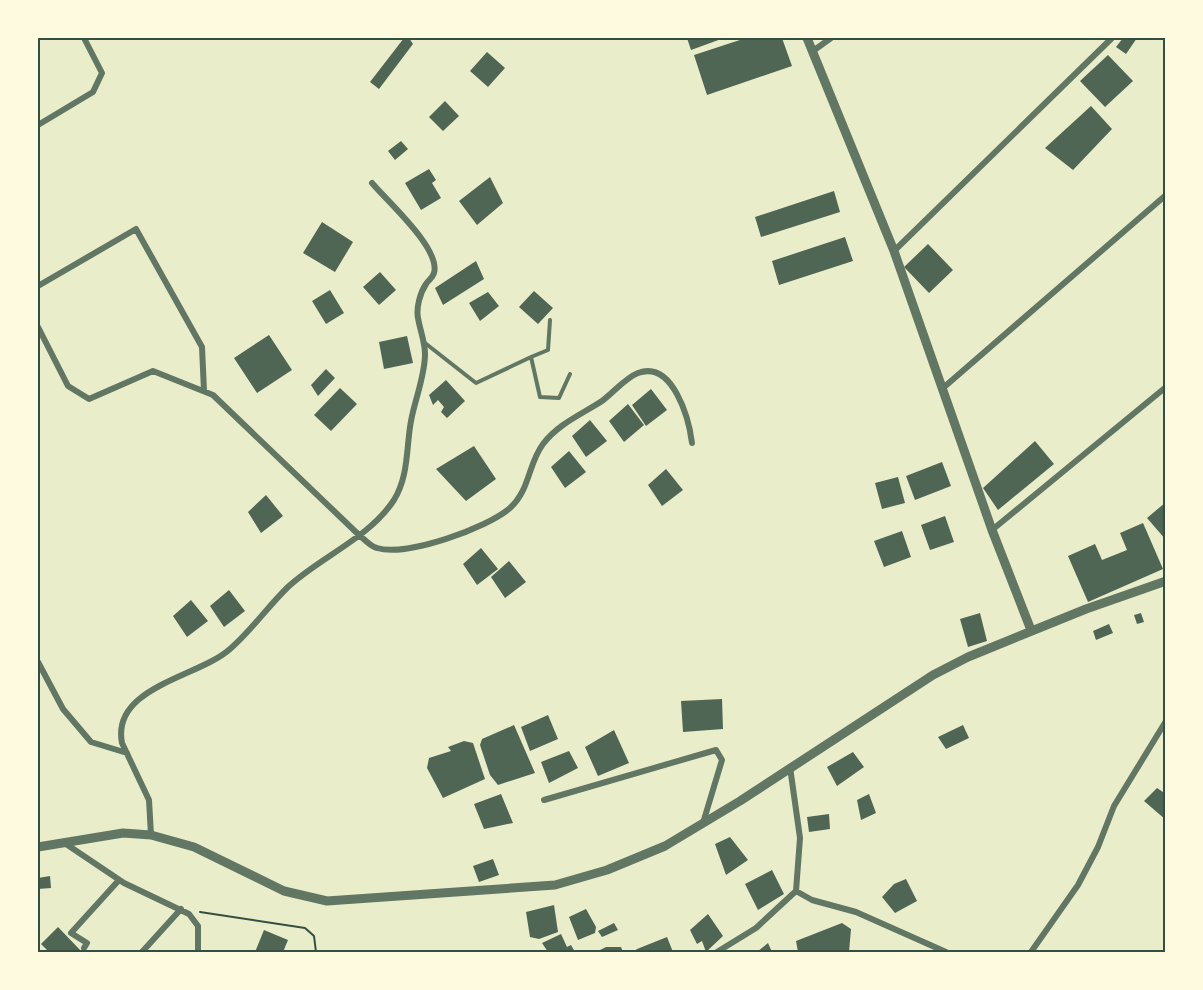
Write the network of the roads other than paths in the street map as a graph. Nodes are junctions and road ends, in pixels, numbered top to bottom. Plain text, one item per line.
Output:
1 (84, 38) edge
2 (807, 38) edge
3 (831, 38) edge
4 (1112, 38) edge
5 (813, 51) junction
6 (38, 125) edge
7 (372, 183) dead end
8 (1166, 195) edge
9 (894, 251) junction
10 (38, 286) edge
11 (550, 320) dead end
12 (38, 327) edge
13 (424, 343) junction
14 (531, 357) junction
15 (570, 374) dead end
16 (1166, 387) edge
17 (943, 388) junction
18 (204, 391) junction
19 (693, 443) dead end
20 (992, 530) junction
21 (359, 535) junction
22 (1166, 581) edge
23 (1031, 630) junction
24 (38, 662) edge
25 (1166, 721) edge
26 (127, 753) junction
27 (790, 766) junction
28 (544, 800) dead end
29 (703, 824) junction
30 (151, 835) junction
31 (63, 842) junction
32 (38, 847) edge
33 (119, 880) junction
34 (796, 891) junction
35 (181, 909) junction
36 (84, 948) dead end
37 (142, 952) edge
38 (198, 952) edge
39 (717, 952) edge
40 (946, 952) edge
41 (1032, 952) edge

1 - 6 street
2 - 5 street
3 - 5 street
4 - 9 street
5 - 9 street
7 - 13 street
8 - 17 street
9 - 17 street
10 - 18 street
11 - 14 lane
12 - 18 street
13 - 14 lane
13 - 21 street
14 - 15 lane
16 - 20 street
17 - 20 street
18 - 21 street
19 - 21 street
20 - 23 street
21 - 26 street
22 - 23 street
23 - 27 street
24 - 26 street
25 - 41 street
26 - 30 street
27 - 29 street
27 - 34 street
28 - 29 street
29 - 30 street
30 - 31 street
31 - 32 street
31 - 33 street
33 - 35 street
33 - 36 street
34 - 39 street
34 - 40 street
35 - 37 street
35 - 38 street

